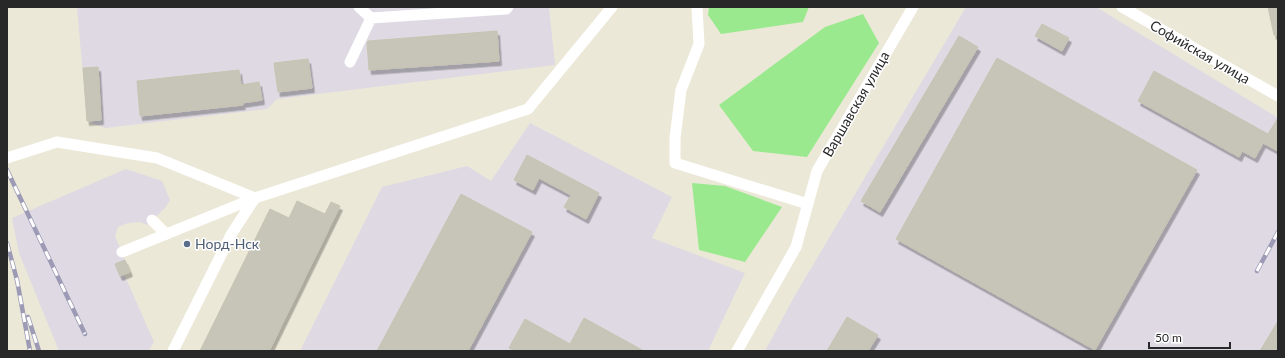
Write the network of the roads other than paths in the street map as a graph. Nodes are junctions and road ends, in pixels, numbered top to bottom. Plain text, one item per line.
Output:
1 (359, 7) edge
2 (508, 7) edge
3 (612, 7) edge
4 (697, 7) edge
5 (913, 7) edge
6 (1122, 7) edge
7 (371, 18) junction
8 (350, 62) dead end
9 (1278, 96) edge
10 (7, 158) edge
11 (255, 198) junction
12 (808, 204) junction
13 (152, 220) dead end
14 (166, 234) junction
15 (122, 252) dead end
16 (173, 351) edge
17 (737, 351) edge

1 - 7 street
2 - 7 street
3 - 11 street
4 - 12 street
5 - 12 street, Варшавская улица
6 - 9 street, Софийская улица
7 - 8 street
10 - 11 street
11 - 14 street
11 - 16 street
12 - 17 street, Варшавская улица
13 - 14 street
14 - 15 street

